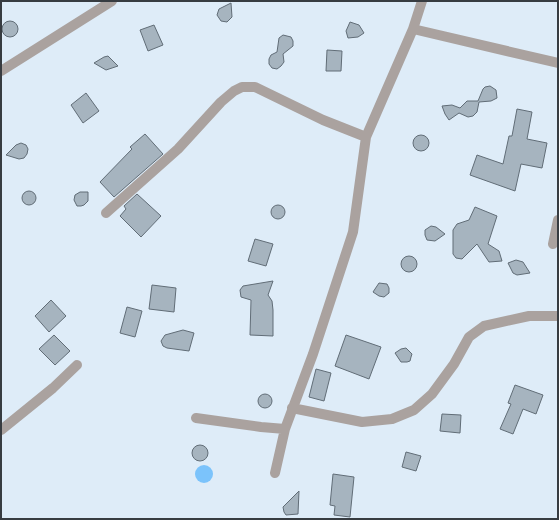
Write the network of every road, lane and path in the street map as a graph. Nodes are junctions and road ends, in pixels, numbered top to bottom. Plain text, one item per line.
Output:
1 (112, 1) edge
2 (422, 1) edge
3 (412, 29) junction
4 (558, 62) edge
5 (1, 71) edge
6 (366, 137) junction
7 (106, 214) dead end
8 (558, 220) edge
9 (553, 244) dead end
10 (558, 316) edge
11 (77, 365) dead end
12 (292, 408) junction
13 (196, 418) dead end
14 (285, 429) junction
15 (1, 430) edge
16 (275, 473) dead end

1 - 5 street
2 - 3 street
3 - 4 street
3 - 6 street
6 - 7 street
6 - 12 street
8 - 9 street
10 - 12 street
11 - 15 street
12 - 14 street
13 - 14 street
14 - 16 street

